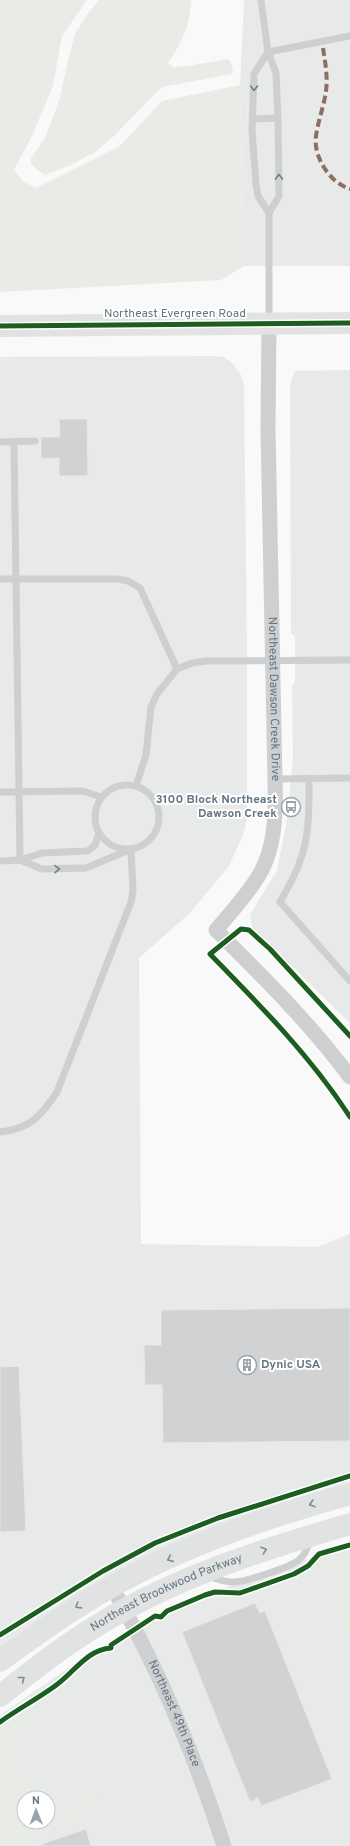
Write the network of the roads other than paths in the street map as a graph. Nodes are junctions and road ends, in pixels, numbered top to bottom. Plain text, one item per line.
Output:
1 (261, 0) edge
2 (350, 36) edge
3 (268, 52) junction
4 (278, 118) junction
5 (253, 119) junction
6 (269, 213) junction
7 (269, 323) junction
8 (350, 323) edge
9 (0, 326) edge
10 (35, 441) dead end
11 (0, 442) edge
12 (14, 442) junction
13 (0, 579) edge
14 (16, 579) junction
15 (349, 660) edge
16 (272, 662) junction
17 (177, 669) junction
18 (309, 778) junction
19 (350, 778) edge
20 (276, 779) junction
21 (136, 786) junction
22 (0, 792) edge
23 (19, 792) junction
24 (102, 797) junction
25 (99, 833) junction
26 (131, 849) junction
27 (20, 860) junction
28 (0, 861) edge
29 (350, 981) edge
30 (350, 1077) edge
31 (0, 1132) edge
32 (350, 1494) edge
33 (350, 1524) edge
34 (112, 1587) junction
35 (125, 1609) junction
36 (0, 1661) edge
37 (0, 1696) edge
38 (224, 1846) edge

1 - 3 lane
2 - 3 lane
3 - 4 lane
3 -> 5 lane
4 - 5 lane
6 -> 4 lane
5 - 6 lane
6 - 7 lane
7 - 8 main road, Northeast Evergreen Road
7 - 9 main road, Northeast Evergreen Road
7 - 16 street, Northeast Dawson Creek Drive
10 - 12 lane
11 - 12 lane
12 - 14 lane
13 - 14 lane
14 - 17 lane
14 - 23 lane
15 - 16 lane
16 - 17 lane
16 - 20 street, Northeast Dawson Creek Drive
17 - 21 lane
18 - 19 lane
18 - 20 lane
18 - 29 lane
20 - 30 street, Northeast Dawson Creek Drive
21 - 24 lane
21 - 26 lane
22 - 23 lane
23 - 24 lane
23 - 27 lane
24 - 25 lane
25 - 26 lane
25 - 27 lane
27 -> 26 lane
26 - 31 lane
27 - 28 lane
32 -> 34 main road
35 -> 33 main road, Northeast Brookwood Parkway
34 - 35 street, Northeast 49th Place
34 -> 36 main road
37 -> 35 main road, Northeast Brookwood Parkway
35 - 38 street, Northeast 49th Place

